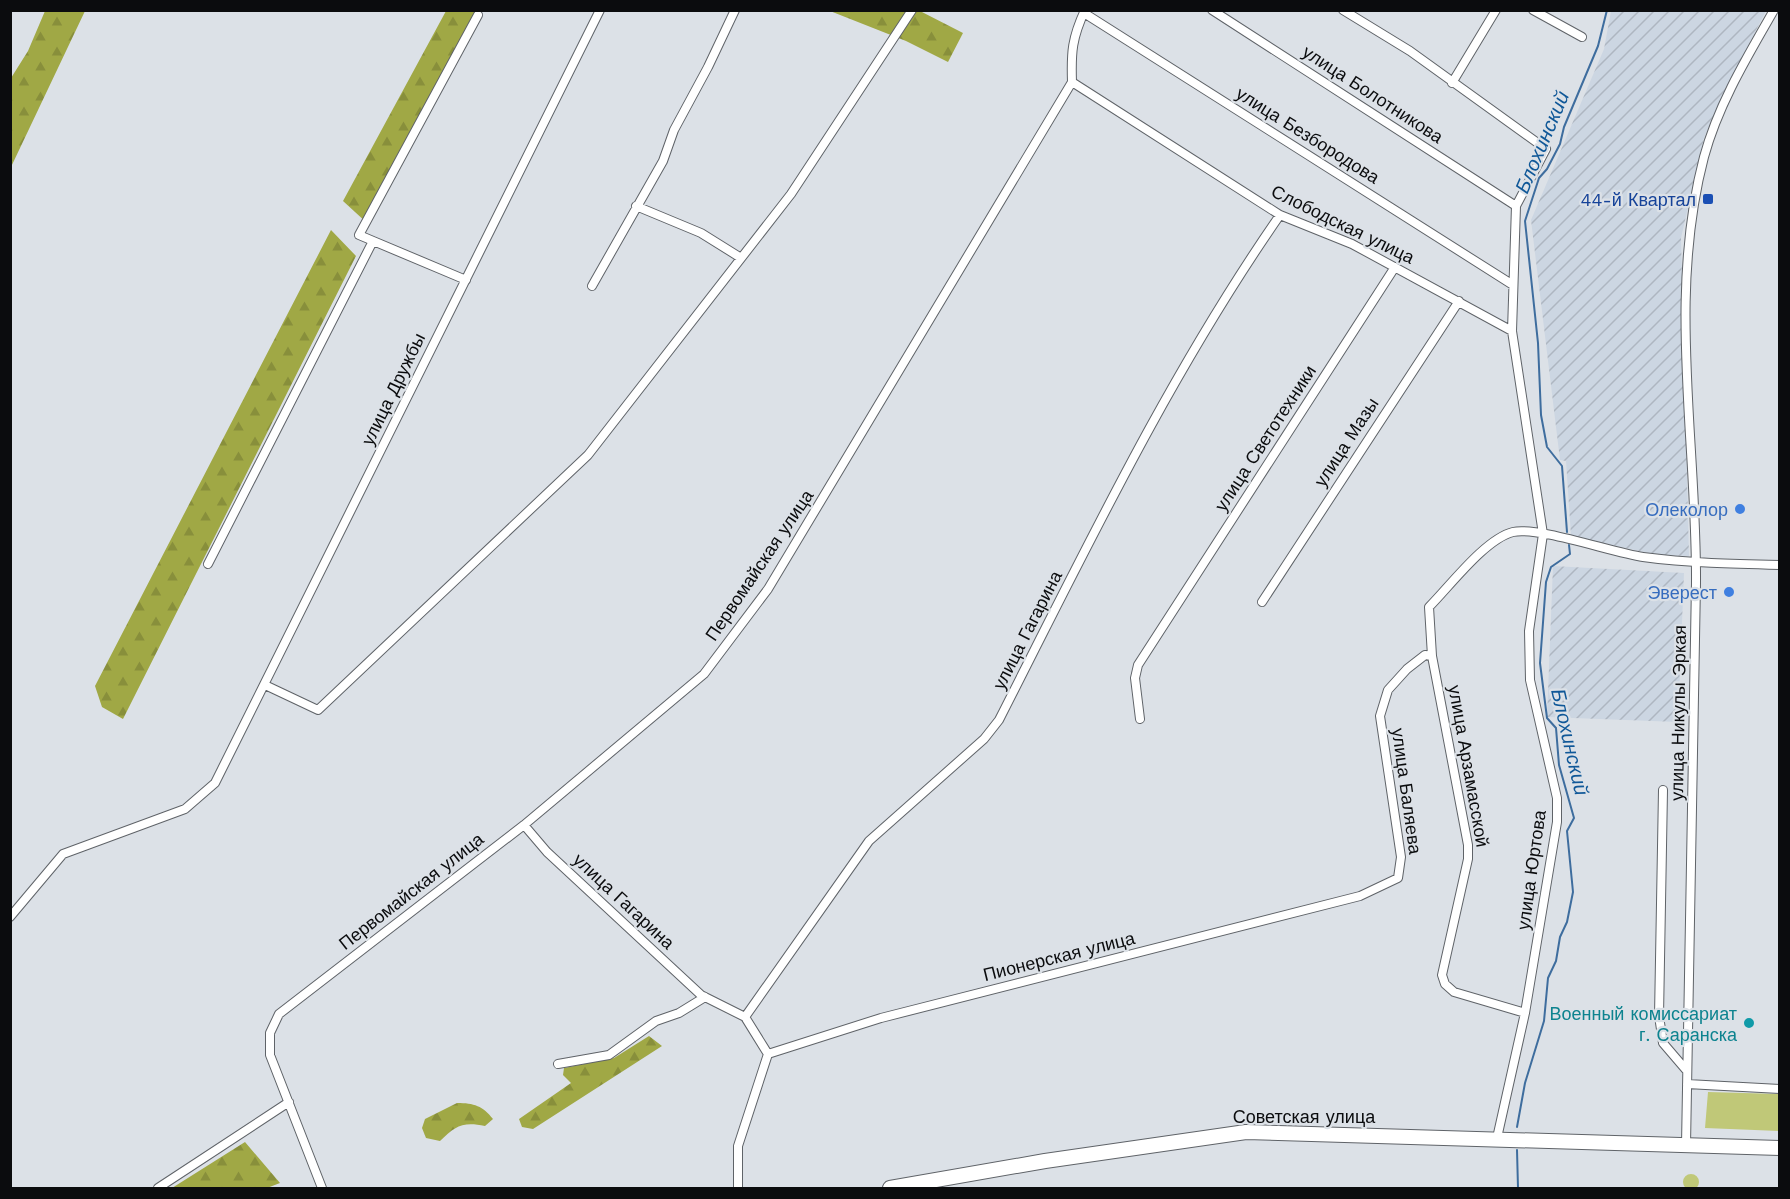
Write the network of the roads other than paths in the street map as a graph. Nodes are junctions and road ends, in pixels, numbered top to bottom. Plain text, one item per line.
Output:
1 (600, 10) edge
2 (735, 10) edge
3 (912, 10) edge
4 (1212, 10) edge
5 (1343, 10) edge
6 (1496, 10) edge
7 (1533, 10) edge
8 (1774, 10) edge
9 (1085, 12) edge
10 (478, 15) dead end
11 (1582, 37) dead end
12 (1072, 82) junction
13 (1452, 83) junction
14 (636, 206) junction
15 (1516, 206) junction
16 (1280, 215) junction
17 (373, 242) junction
18 (741, 258) junction
19 (1395, 267) junction
20 (466, 280) junction
21 (1513, 285) junction
22 (592, 286) dead end
23 (1459, 301) junction
24 (1512, 331) junction
25 (1543, 534) junction
26 (1695, 563) junction
27 (208, 564) dead end
28 (1779, 565) edge
29 (1262, 602) dead end
30 (1432, 656) junction
31 (265, 685) junction
32 (1140, 719) dead end
33 (1663, 790) dead end
34 (524, 825) junction
35 (1360, 896) joint
36 (10, 917) edge
37 (705, 997) junction
38 (1525, 1013) junction
39 (745, 1017) junction
40 (768, 1054) junction
41 (558, 1064) dead end
42 (1688, 1071) junction
43 (1687, 1084) junction
44 (1779, 1089) edge
45 (289, 1102) junction
46 (1497, 1138) junction
47 (1686, 1145) junction
48 (1779, 1148) edge
49 (158, 1188) edge
50 (322, 1188) edge
51 (738, 1188) edge
52 (890, 1188) edge

1 - 20 street, улица Дружбы
2 - 14 street
3 - 18 street
4 - 15 street, улица Болотникова
5 - 13 street
6 - 13 street
7 - 11 street
8 - 26 street, улица Никулы Эркая
9 - 12 street
9 - 21 street, улица Безбородова
10 - 17 street
12 - 16 street, Слободская улица
12 - 34 street, Первомайская улица
13 - 15 street
14 - 18 street
14 - 22 street
15 - 21 street, улица Юртова
16 - 19 street, Слободская улица
16 - 39 street, улица Гагарина
17 - 20 street
17 - 27 street
18 - 31 street
19 - 23 street, Слободская улица
19 - 32 street, улица Светотехники
20 - 31 street, улица Дружбы
21 - 24 street, улица Юртова
23 - 24 street, Слободская улица
23 - 29 street, улица Мазы
24 - 25 street, улица Юртова
25 - 26 street, улица Арзамасской
25 - 30 street, улица Арзамасской
25 - 38 street, улица Юртова
26 - 28 street, улица Арзамасской
26 - 42 street, улица Никулы Эркая
30 - 35 street, улица Баляева
30 - 38 street, улица Арзамасской
31 - 36 street, улица Дружбы
33 - 42 street
34 - 37 street, улица Гагарина
34 - 45 street, Первомайская улица
35 - 40 street, Пионерская улица
37 - 39 street, улица Гагарина
37 - 41 street
38 - 46 street, улица Юртова
39 - 40 street
40 - 51 street
42 - 43 street, улица Никулы Эркая
43 - 44 street
43 - 47 street, улица Никулы Эркая
45 - 49 street
45 - 50 street, Первомайская улица
46 - 47 main road, Советская улица
46 - 52 main road, Советская улица
47 - 48 main road, Советская улица

